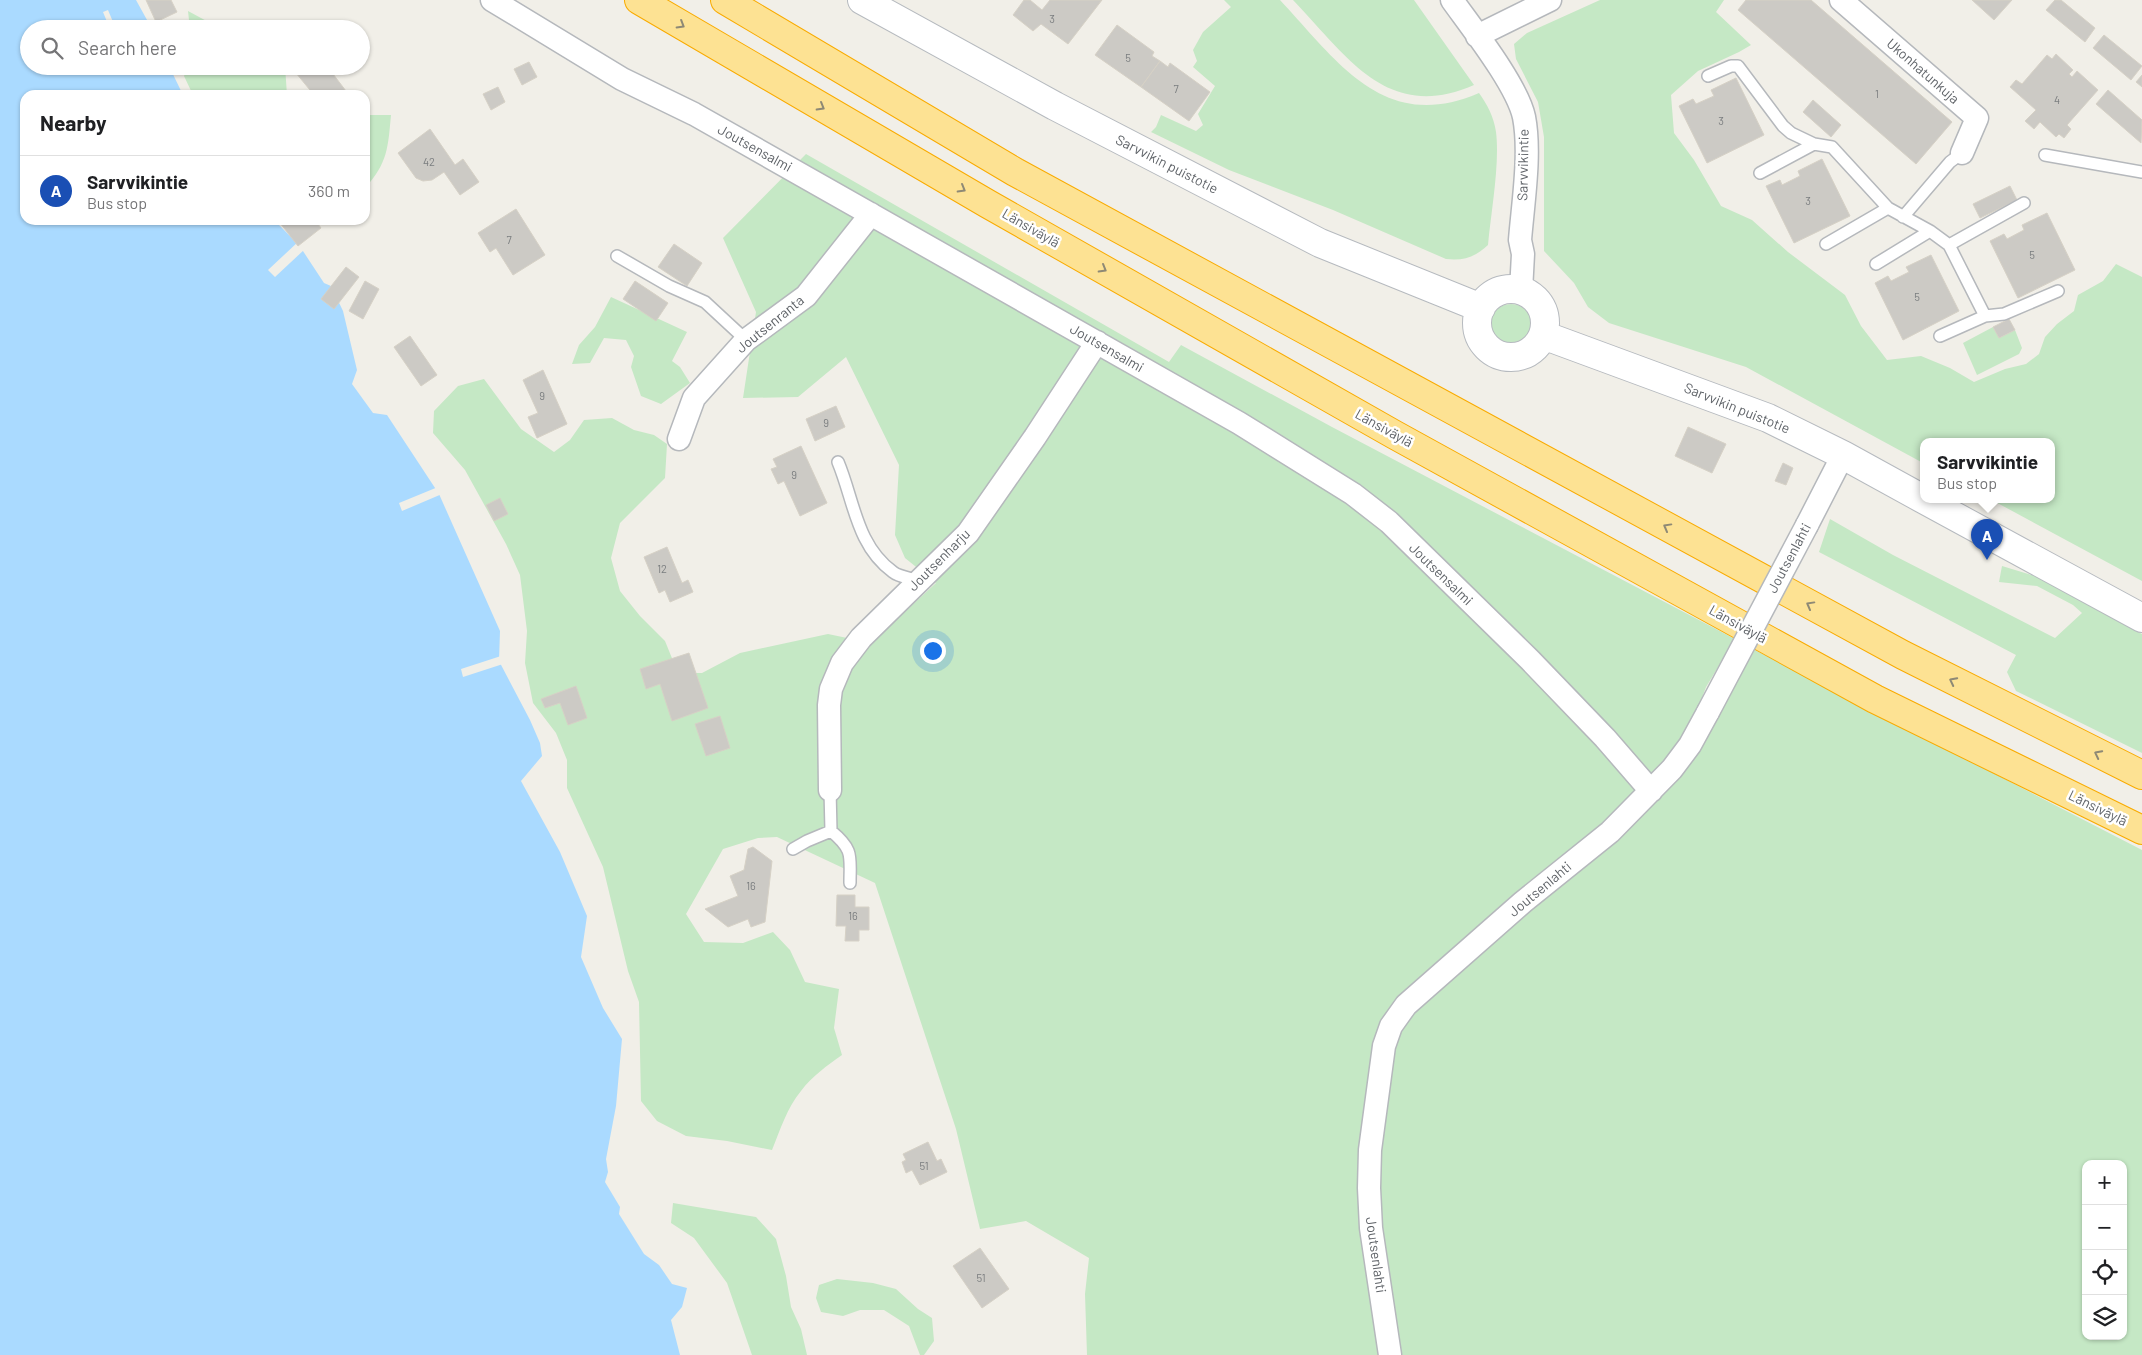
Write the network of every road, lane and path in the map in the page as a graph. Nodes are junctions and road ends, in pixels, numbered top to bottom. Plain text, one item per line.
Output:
1 (492, 0) edge
2 (639, 0) edge
3 (724, 0) edge
4 (1452, 0) edge
5 (1550, 0) edge
6 (1840, 0) edge
7 (868, 2) edge
8 (1477, 36) junction
9 (1708, 76) dead end
10 (1814, 144) junction
11 (1962, 154) joint
12 (2045, 155) dead end
13 (2142, 172) edge
14 (1760, 173) dead end
15 (2024, 203) dead end
16 (1888, 208) junction
17 (871, 214) junction
18 (1903, 217) junction
19 (1930, 231) junction
20 (1826, 244) dead end
21 (1949, 245) junction
22 (617, 256) dead end
23 (1876, 264) dead end
24 (1521, 291) junction
25 (2058, 291) dead end
26 (1481, 308) junction
27 (1985, 316) junction
28 (1543, 335) junction
29 (1940, 336) dead end
30 (746, 340) junction
31 (1097, 342) junction
32 (679, 438) dead end
33 (1842, 455) junction
34 (838, 462) dead end
35 (1920, 497) edge
36 (1930, 503) edge
37 (919, 580) junction
38 (2142, 618) edge
39 (2142, 776) edge
40 (830, 790) joint
41 (1651, 791) junction
42 (2142, 830) edge
43 (831, 831) junction
44 (793, 849) dead end
45 (850, 884) dead end
46 (1390, 1355) edge

1 - 17 street, Joutsensalmi
2 -> 42 highway, Länsiväylä
39 -> 3 highway
4 - 8 street, Sarvvikintie
5 - 8 street
6 - 11 street, Ukonhatunkuja
7 - 26 main road, Sarvvikin puistotie
8 - 24 street, Sarvvikintie
9 - 10 lane
10 - 14 lane
10 - 16 lane
11 - 18 lane
12 - 13 lane
15 - 21 lane
16 - 18 lane
16 - 20 lane
17 - 30 street, Joutsenranta
17 - 31 street, Joutsensalmi
18 - 19 lane
19 - 21 lane
19 - 23 lane
21 - 27 lane
22 - 30 lane
24 - 26 main road
24 - 28 main road
25 - 27 lane
26 - 28 main road
27 - 29 lane
28 - 33 main road, Sarvvikin puistotie
30 - 32 street, Joutsenranta
31 - 37 street, Joutsenharju
31 - 41 street, Joutsensalmi
33 - 35 main road, Sarvvikin puistotie
33 - 41 street, Joutsenlahti, bridge
34 - 37 lane
36 - 38 main road, Sarvvikin puistotie
37 - 40 street, Joutsenharju
40 - 43 lane
41 - 46 street, Joutsenlahti
43 - 44 lane
43 - 45 lane

